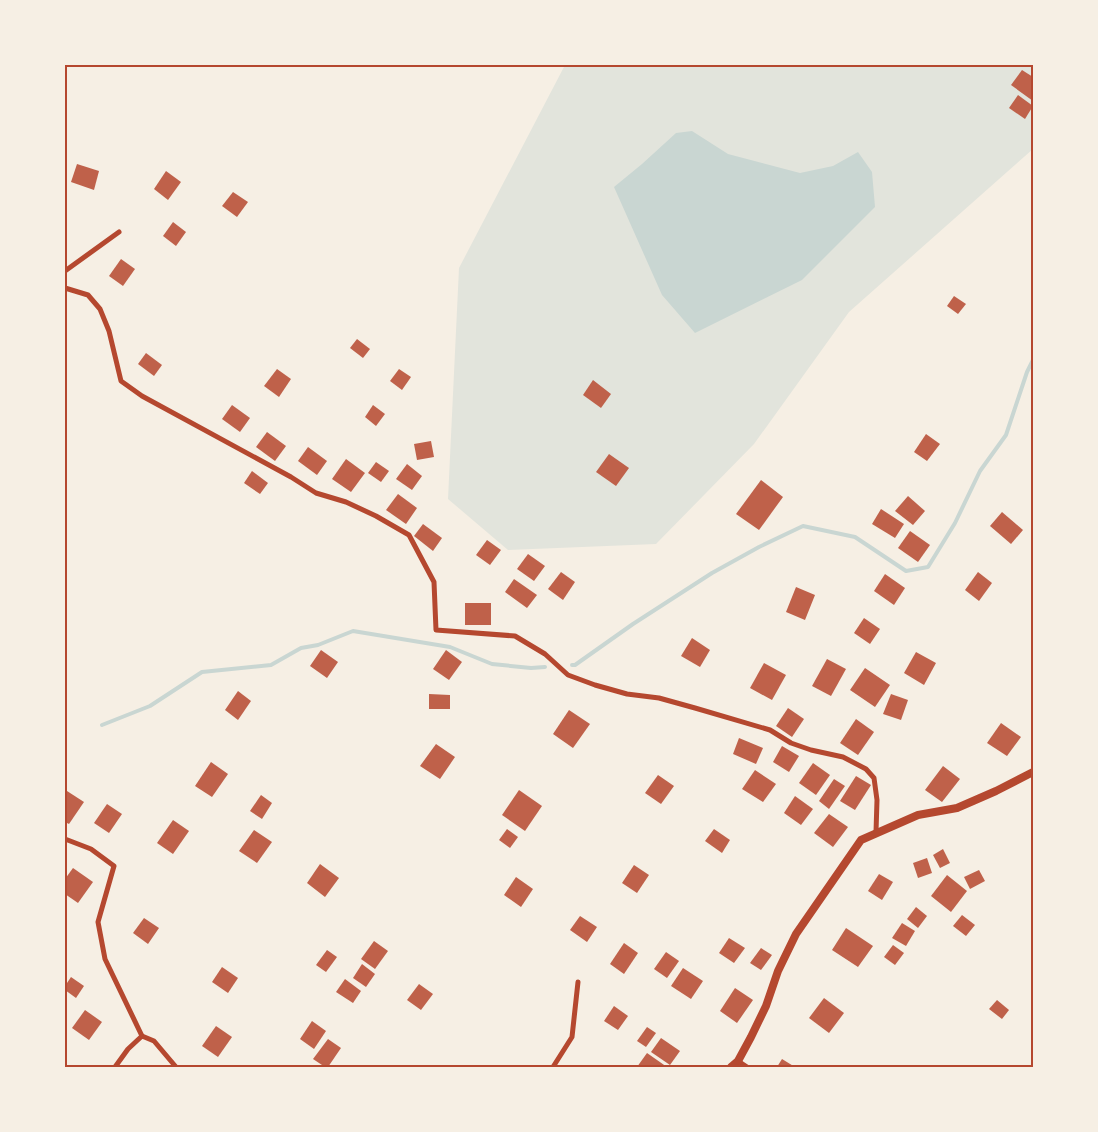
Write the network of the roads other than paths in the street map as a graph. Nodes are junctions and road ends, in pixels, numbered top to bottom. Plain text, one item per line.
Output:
1 (119, 232) dead end
2 (65, 270) edge
3 (65, 288) edge
4 (1033, 772) edge
5 (876, 832) junction
6 (65, 839) edge
7 (578, 982) dead end
8 (142, 1036) junction
9 (738, 1061) junction
10 (114, 1067) edge
11 (176, 1067) edge
12 (553, 1067) edge
13 (731, 1067) edge
14 (747, 1067) edge

1 - 2 street
3 - 5 street
4 - 5 main road
5 - 9 main road
6 - 8 street
7 - 12 street
8 - 10 street
8 - 11 street
9 - 13 main road
9 - 14 street

